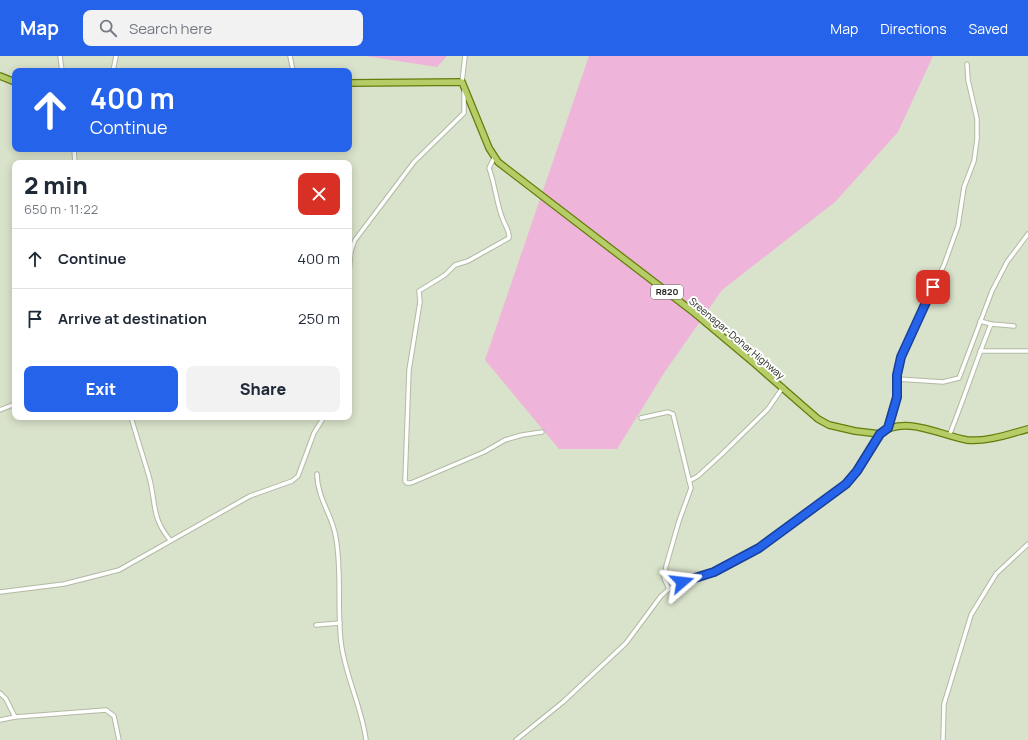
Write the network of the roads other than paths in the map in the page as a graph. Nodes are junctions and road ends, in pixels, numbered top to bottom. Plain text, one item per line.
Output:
1 (60, 56) edge
2 (116, 56) edge
3 (290, 56) edge
4 (464, 56) edge
5 (967, 64) dead end
6 (62, 68) edge
7 (114, 68) edge
8 (292, 68) edge
9 (0, 76) edge
10 (12, 81) edge
11 (352, 83) edge
12 (463, 84) junction
13 (494, 158) junction
14 (1028, 234) edge
15 (352, 248) edge
16 (980, 321) junction
17 (990, 324) junction
18 (1014, 326) dead end
19 (1028, 351) edge
20 (980, 352) junction
21 (897, 379) junction
22 (782, 387) junction
23 (12, 405) edge
24 (0, 410) edge
25 (641, 418) dead end
26 (132, 420) edge
27 (322, 420) edge
28 (888, 428) junction
29 (1028, 429) edge
30 (542, 432) dead end
31 (880, 434) junction
32 (949, 436) junction
33 (317, 474) dead end
34 (689, 481) junction
35 (170, 540) junction
36 (1028, 544) edge
37 (668, 589) junction
38 (0, 592) edge
39 (340, 623) junction
40 (316, 625) dead end
41 (0, 693) edge
42 (15, 716) junction
43 (0, 720) edge
44 (119, 740) edge
45 (366, 740) edge
46 (516, 740) edge
47 (943, 740) edge

1 - 6 street
2 - 7 street
3 - 8 street
4 - 12 street
5 - 21 street
9 - 10 main road
11 - 12 main road
12 - 13 main road
12 - 15 street
13 - 22 main road, Sreenagar-Dohar Highway / R820
13 - 30 street
14 - 16 street
16 - 17 street
16 - 21 street
17 - 18 street
17 - 20 street
19 - 20 street
20 - 32 street
21 - 28 street
22 - 31 main road, Sreenagar-Dohar Highway / R820
22 - 34 street
23 - 24 street
25 - 34 street
26 - 35 street
27 - 35 street
28 - 31 main road
28 - 32 main road
29 - 32 main road
31 - 37 street
33 - 39 street
34 - 37 street
35 - 38 street
36 - 47 street
37 - 46 street
39 - 40 street
39 - 45 street
41 - 42 street
42 - 43 street
42 - 44 street

